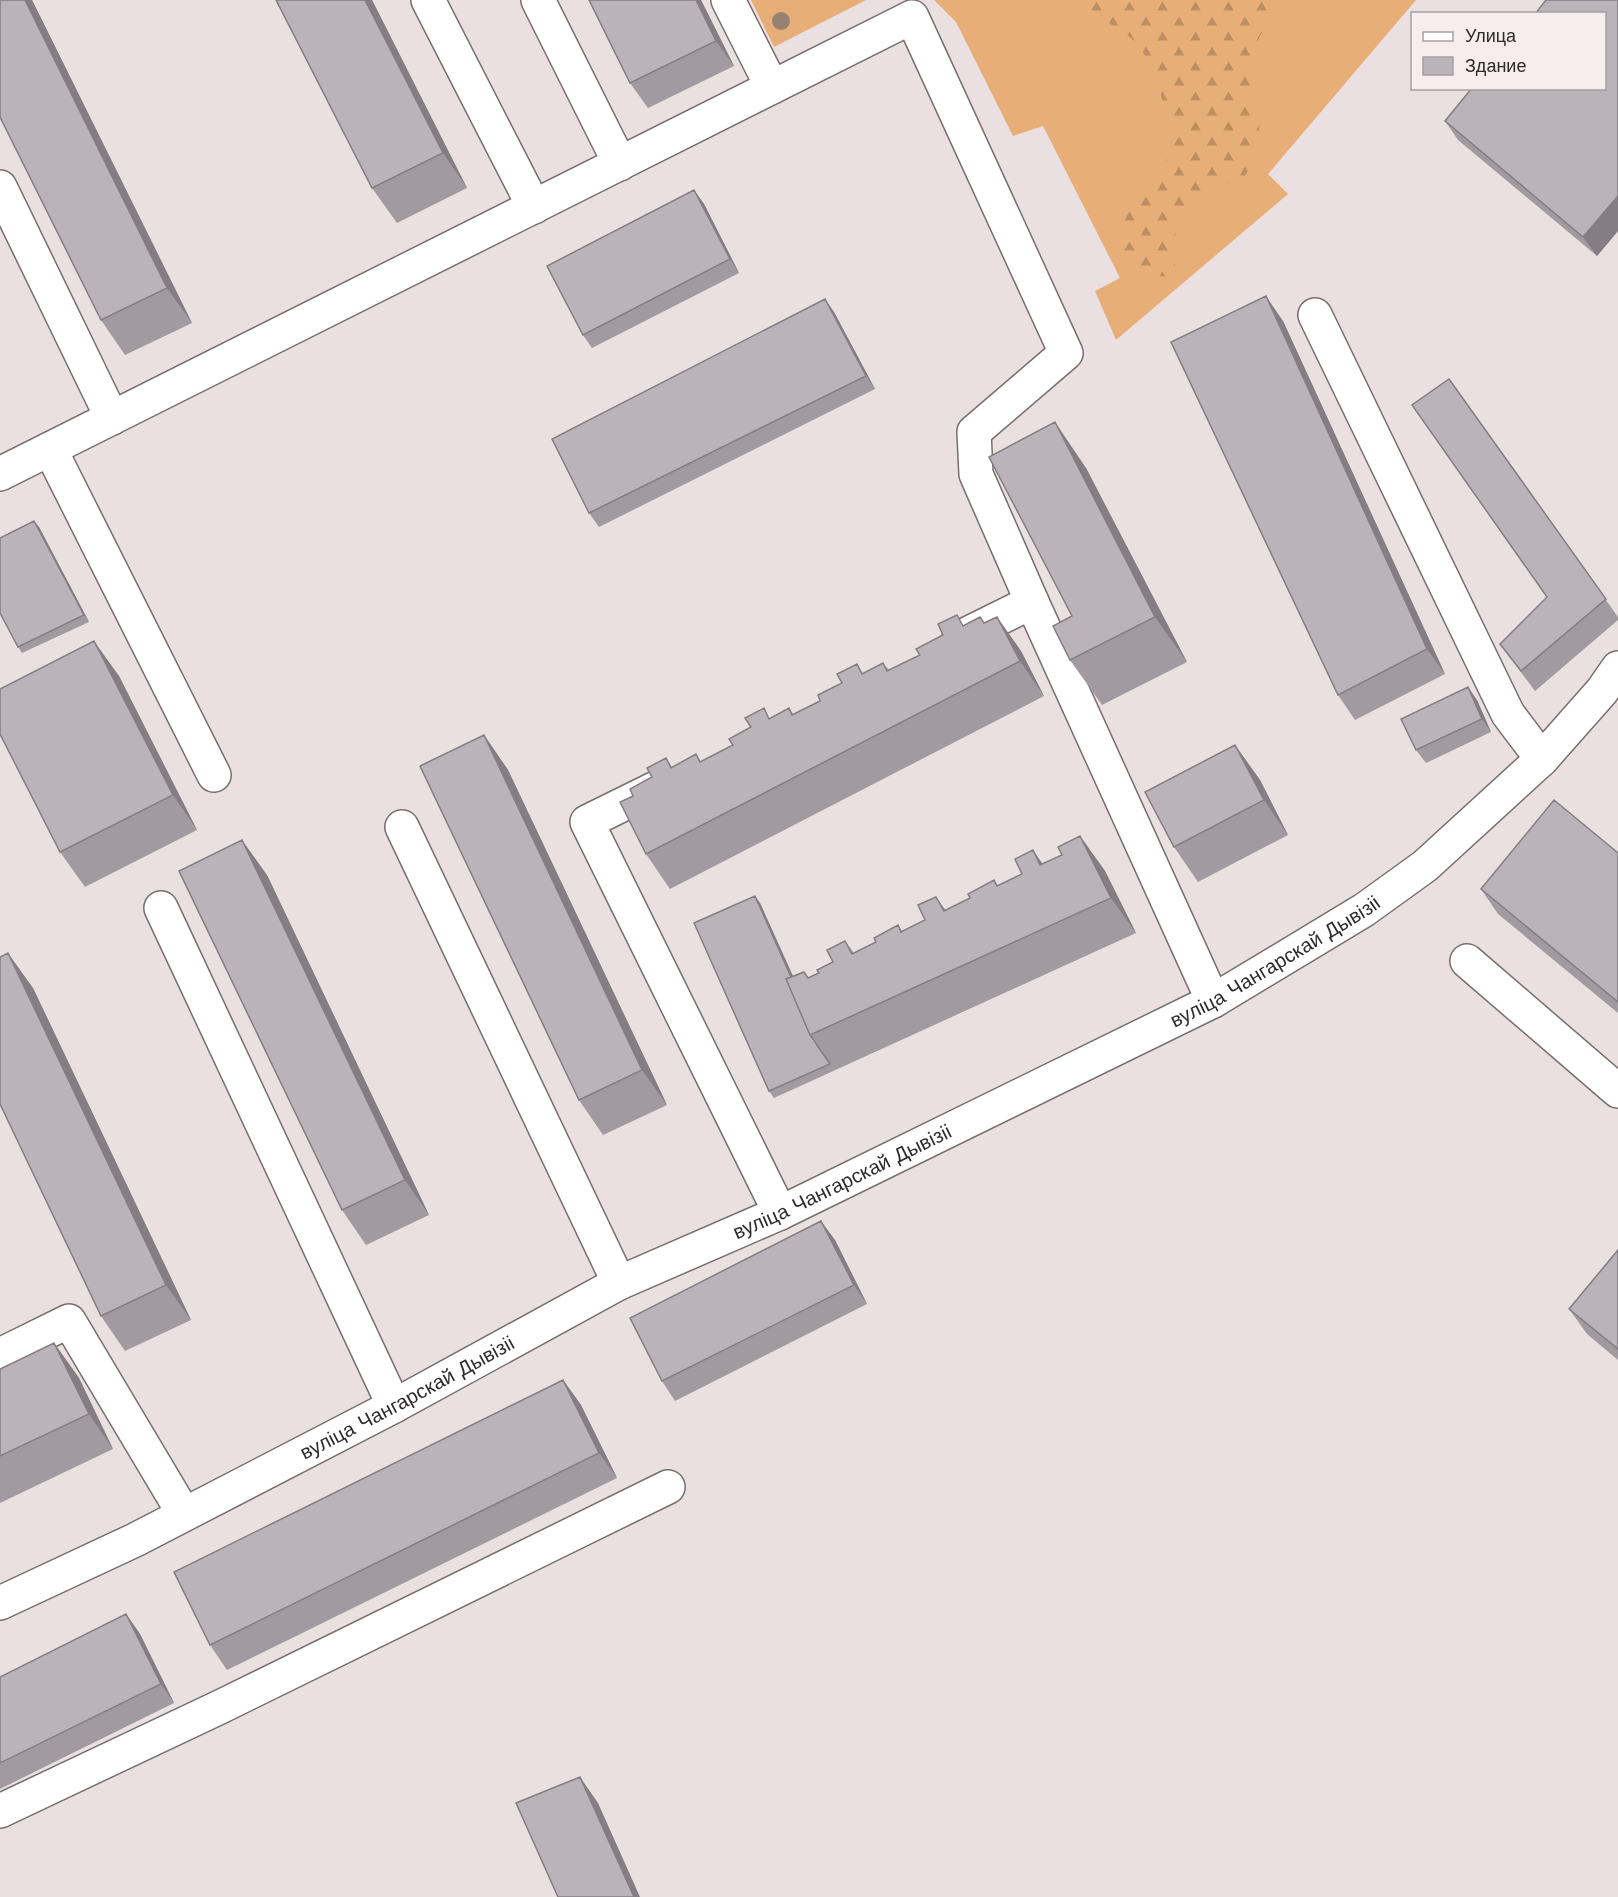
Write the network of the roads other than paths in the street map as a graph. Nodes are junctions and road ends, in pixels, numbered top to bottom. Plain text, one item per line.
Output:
1 (428, 0) edge
2 (538, 0) edge
3 (728, 0) edge
4 (772, 87) junction
5 (620, 164) junction
6 (0, 187) edge
7 (534, 207) junction
8 (1315, 315) dead end
9 (112, 418) junction
10 (50, 449) junction
11 (0, 474) edge
12 (1032, 602) junction
13 (937, 649) edge
14 (1618, 669) edge
15 (1542, 759) junction
16 (214, 775) dead end
17 (682, 775) edge
18 (402, 827) dead end
19 (161, 908) dead end
20 (1467, 961) dead end
21 (1213, 1001) junction
22 (1618, 1091) edge
23 (780, 1213) junction
24 (619, 1283) junction
25 (0, 1355) edge
26 (394, 1406) junction
27 (668, 1487) dead end
28 (184, 1514) junction
29 (0, 1604) edge
30 (0, 1810) edge

1 - 7 street
2 - 5 street
3 - 4 street
4 - 5 street
4 - 12 street
5 - 7 street
6 - 9 street
7 - 9 street
8 - 15 street
9 - 10 street
10 - 11 street
10 - 16 street
12 - 13 street
12 - 21 street
14 - 15 street, вуліца Чангарскай Дывізіі
15 - 21 street, вуліца Чангарскай Дывізіі
17 - 23 street
18 - 24 street
19 - 26 street
20 - 22 street
21 - 23 street, вуліца Чангарскай Дывізіі
23 - 24 street, вуліца Чангарскай Дывізіі
24 - 26 street, вуліца Чангарскай Дывізіі
25 - 28 street
26 - 28 street, вуліца Чангарскай Дывізіі
27 - 30 street
28 - 29 street, вуліца Чангарскай Дывізіі

